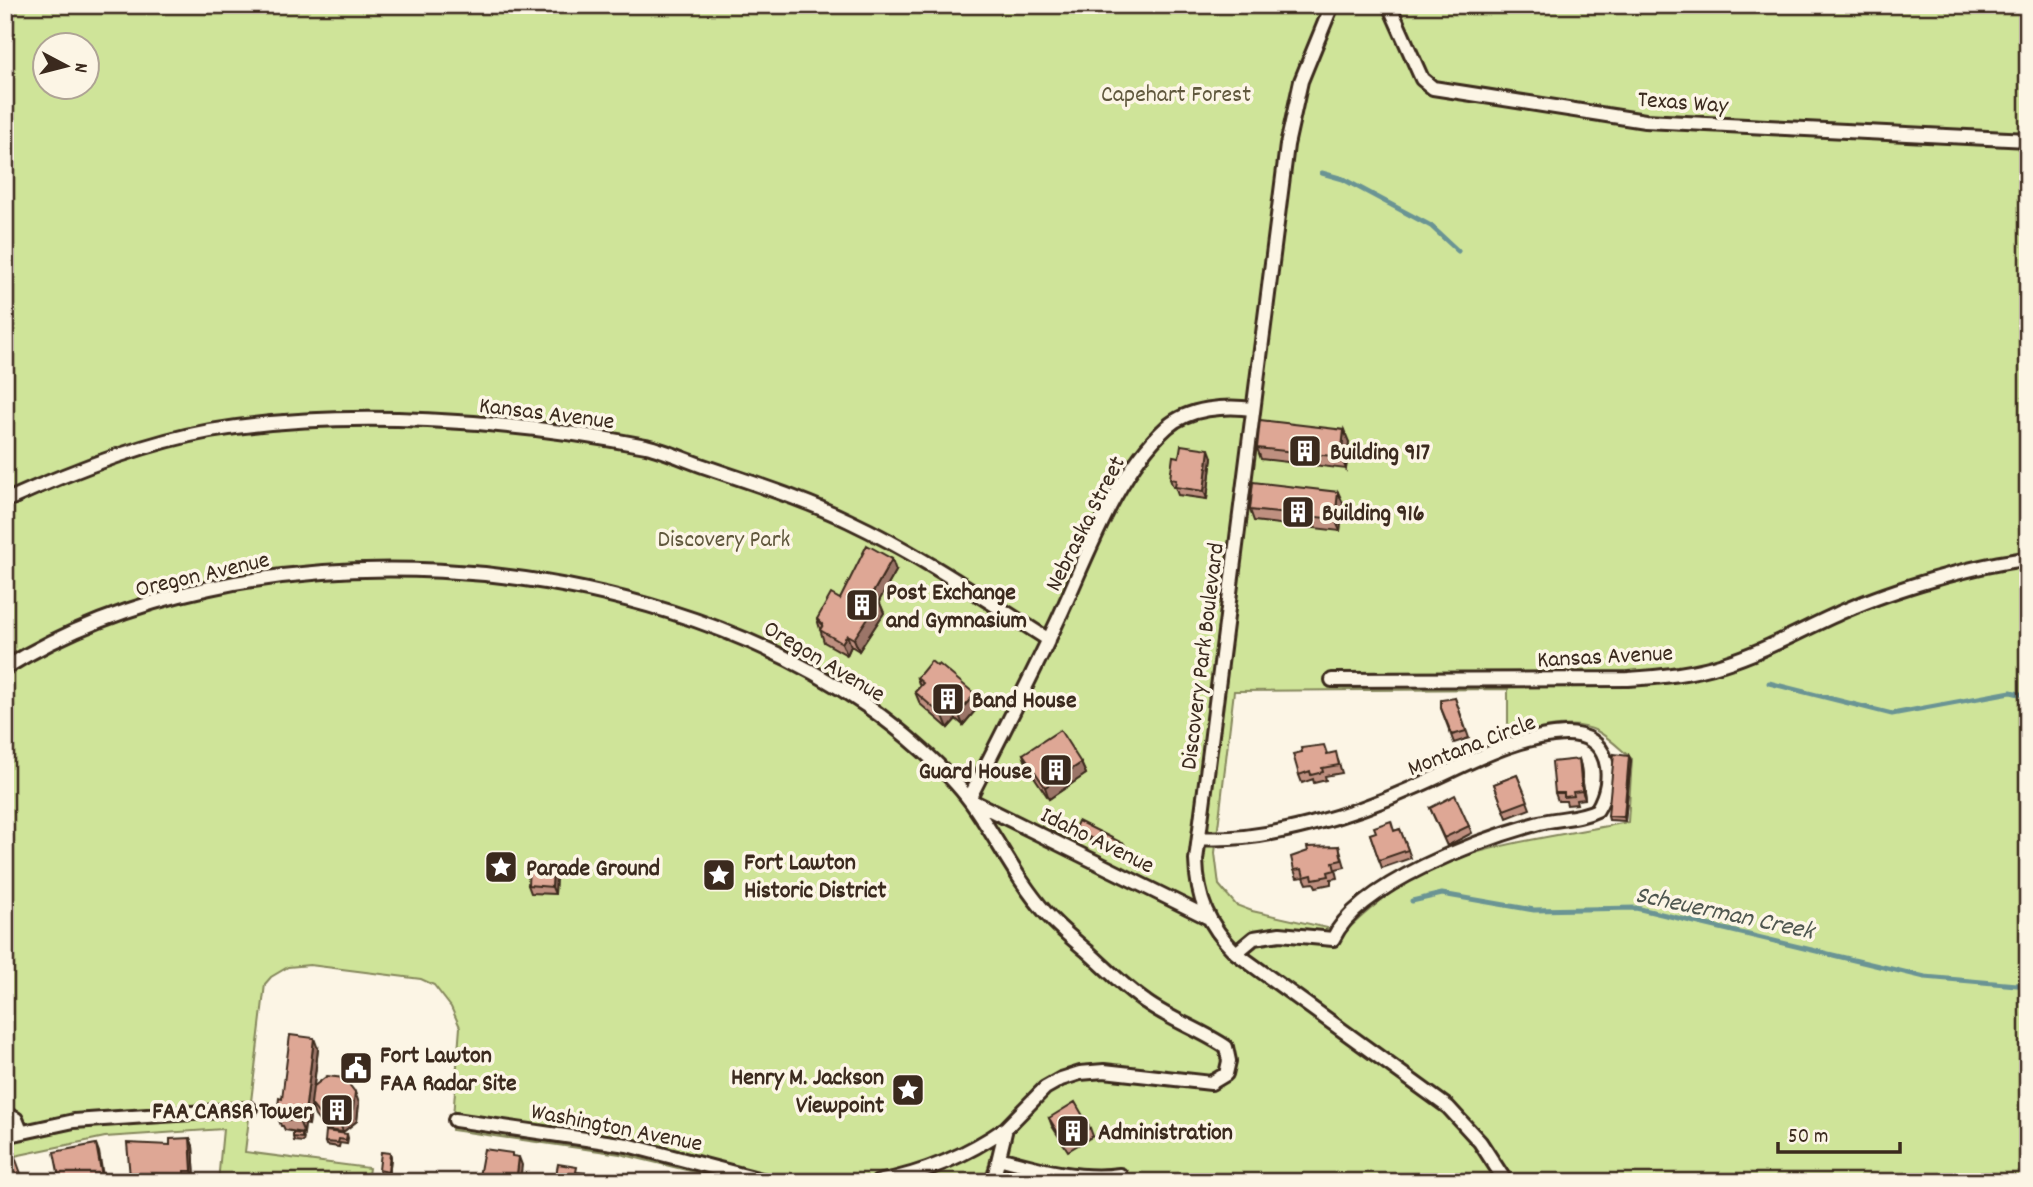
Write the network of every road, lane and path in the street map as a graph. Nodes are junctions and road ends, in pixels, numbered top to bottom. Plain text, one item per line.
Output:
1 (1332, 5) edge
2 (1389, 5) edge
3 (2028, 140) edge
4 (1253, 409) junction
5 (5, 501) edge
6 (2028, 558) edge
7 (1049, 640) junction
8 (5, 668) edge
9 (1332, 680) dead end
10 (969, 799) junction
11 (1199, 838) junction
12 (1208, 918) junction
13 (1236, 953) junction
14 (250, 1109) dead end
15 (5, 1114) edge
16 (455, 1120) dead end
17 (1006, 1128) junction
18 (21, 1131) junction
19 (5, 1136) edge
20 (999, 1158) junction
21 (1121, 1175) dead end
22 (769, 1182) edge
23 (878, 1182) edge
24 (993, 1182) edge
25 (1506, 1182) edge

1 - 4 street, Discovery Park Boulevard
2 - 3 street, Texas Way
4 - 7 street, Nebraska Street
4 - 11 street, Discovery Park Boulevard
5 - 7 street, Kansas Avenue
6 - 9 street, Kansas Avenue
7 - 10 street, Nebraska Street
8 - 10 street, Oregon Avenue
10 - 12 street, Idaho Avenue
10 - 17 street, Oregon Avenue
11 - 12 street, Discovery Park Boulevard
11 - 13 street, Montana Circle
12 - 13 street, Discovery Park Boulevard
13 - 25 street, Discovery Park Boulevard
14 - 18 street
15 - 18 street
16 - 22 street, Washington Avenue
17 - 20 street
17 - 23 street
18 - 19 street
20 - 21 street
20 - 24 street

